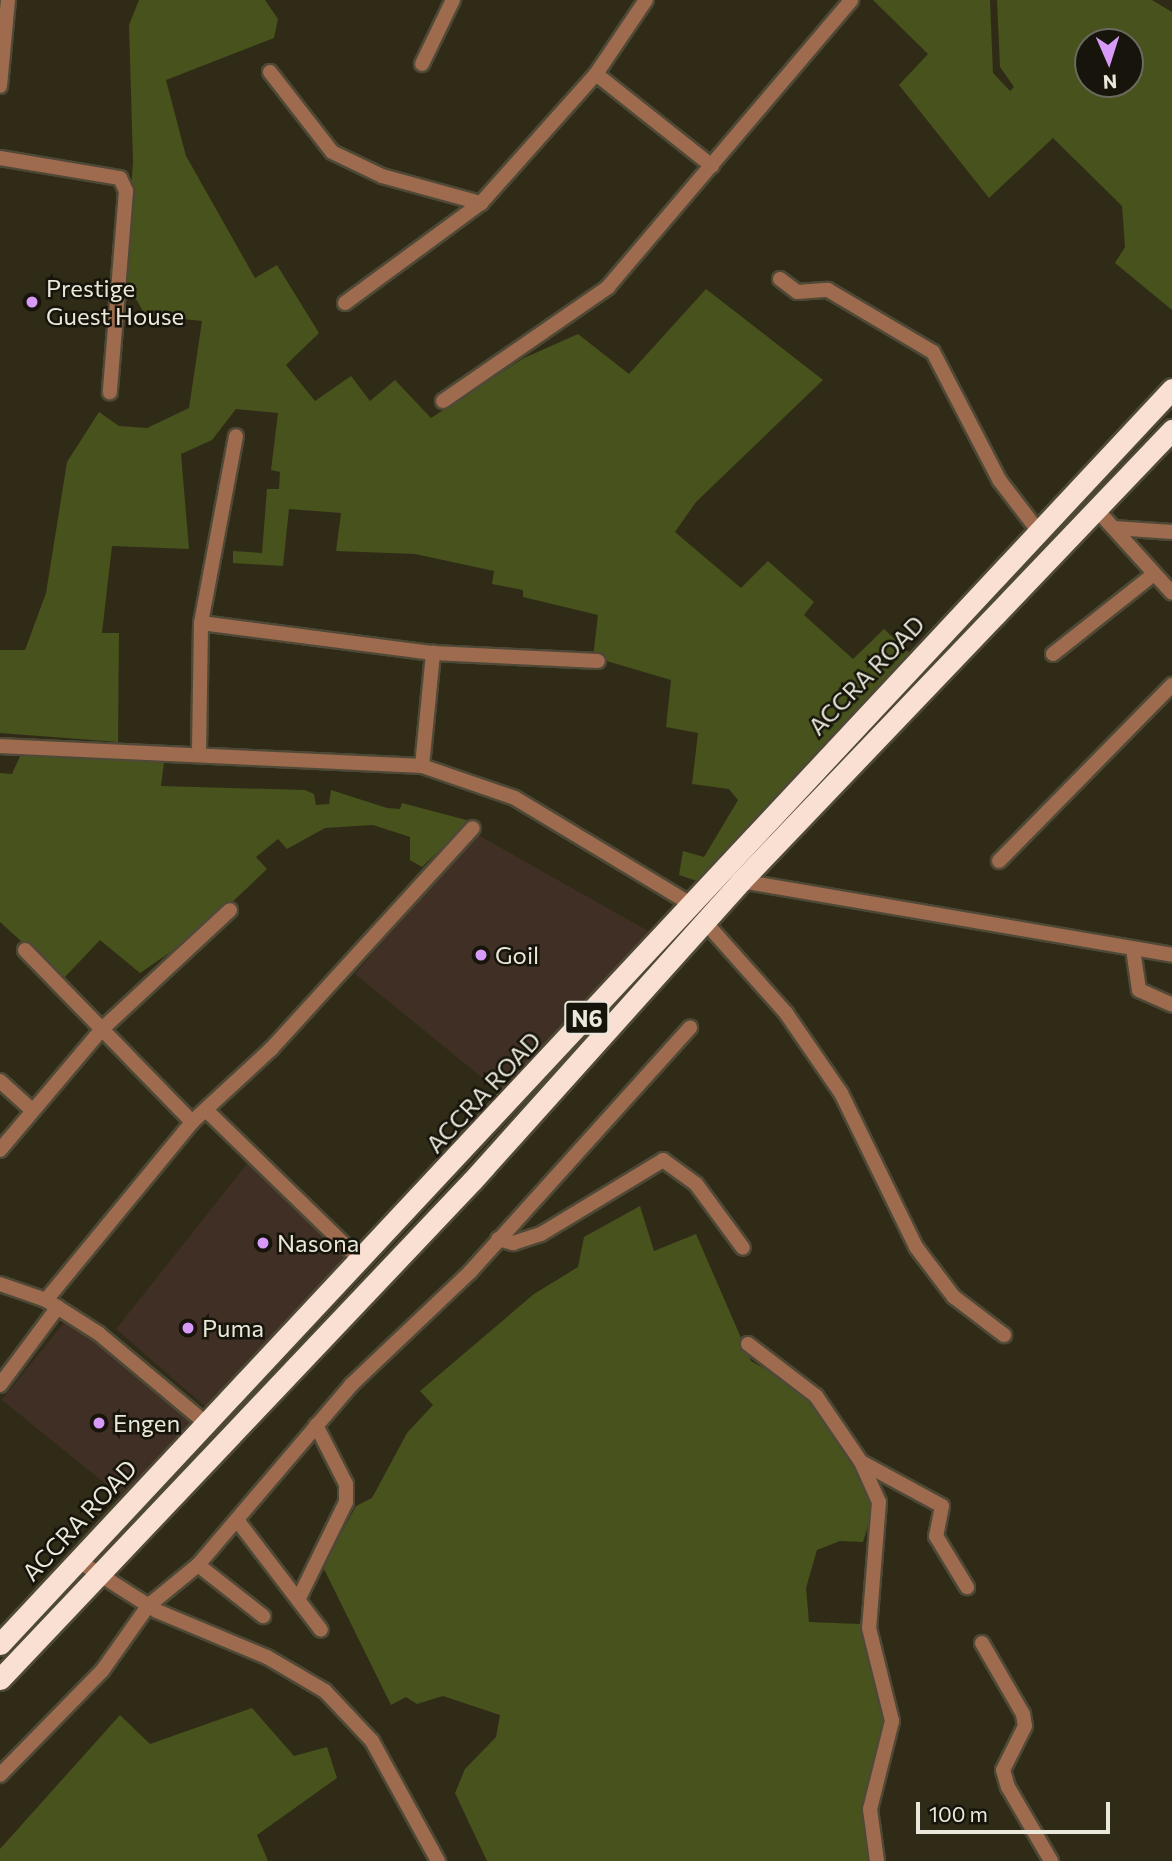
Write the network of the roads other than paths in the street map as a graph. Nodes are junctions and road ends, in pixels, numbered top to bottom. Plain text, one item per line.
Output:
1 (8, 0) edge
2 (453, 0) edge
3 (851, 0) edge
4 (641, 2) edge
5 (422, 64) dead end
6 (270, 72) dead end
7 (596, 74) junction
8 (0, 86) edge
9 (0, 158) edge
10 (712, 166) junction
11 (481, 203) junction
12 (780, 279) dead end
13 (345, 303) dead end
14 (1172, 389) edge
15 (110, 392) dead end
16 (443, 401) dead end
17 (1172, 430) edge
18 (236, 436) dead end
19 (1098, 511) junction
20 (1114, 528) junction
21 (1039, 532) junction
22 (1172, 532) edge
23 (1154, 574) junction
24 (1172, 593) edge
25 (201, 623) junction
26 (433, 653) junction
27 (1053, 654) dead end
28 (598, 661) dead end
29 (1172, 685) edge
30 (0, 746) edge
31 (198, 751) junction
32 (422, 766) junction
33 (473, 828) dead end
34 (999, 862) dead end
35 (741, 881) junction
36 (690, 904) junction
37 (230, 909) dead end
38 (705, 922) junction
39 (1133, 949) junction
40 (25, 950) dead end
41 (1172, 955) edge
42 (1172, 1005) edge
43 (690, 1028) dead end
44 (101, 1030) junction
45 (0, 1081) edge
46 (32, 1110) junction
47 (207, 1111) junction
48 (192, 1122) junction
49 (0, 1150) edge
50 (498, 1239) junction
51 (743, 1248) dead end
52 (360, 1260) junction
53 (0, 1284) edge
54 (52, 1303) junction
55 (1003, 1335) dead end
56 (748, 1344) dead end
57 (0, 1385) edge
58 (206, 1424) junction
59 (316, 1425) junction
60 (861, 1462) junction
61 (237, 1520) junction
62 (77, 1560) junction
63 (198, 1564) junction
64 (97, 1577) junction
65 (967, 1587) dead end
66 (299, 1598) junction
67 (148, 1606) junction
68 (263, 1616) dead end
69 (321, 1630) dead end
70 (982, 1643) dead end
71 (0, 1644) edge
72 (0, 1679) edge
73 (0, 1775) edge
74 (438, 1861) edge
75 (877, 1861) edge
76 (1051, 1861) edge

1 - 8 street
2 - 5 street
3 - 10 street
4 - 7 street
6 - 11 street
7 - 10 street
7 - 11 street
9 - 15 street
10 - 16 street
11 - 13 street
12 - 21 street
14 - 21 highway, ACCRA ROAD / N6
17 - 19 highway, N6
18 - 25 street
19 - 20 street
19 - 35 highway, N6
20 - 22 street
20 - 23 street
21 - 36 highway, ACCRA ROAD / N6
23 - 24 street
23 - 27 street
25 - 26 street
25 - 31 street
26 - 28 street
26 - 32 street
29 - 34 street
30 - 31 street
31 - 32 street
32 - 36 street
33 - 47 street
35 - 38 highway, N6
35 - 39 street
36 - 52 highway, ACCRA ROAD / N6
37 - 44 street
38 - 55 street
38 - 64 highway, N6
39 - 41 street
39 - 42 street
40 - 44 street
43 - 50 street
44 - 46 street
44 - 48 street
45 - 46 street
46 - 49 street
47 - 48 street
47 - 52 street
48 - 54 street
50 - 51 street
50 - 59 street
52 - 58 highway, ACCRA ROAD / N6
53 - 54 street
54 - 57 street
54 - 58 street
56 - 60 street
58 - 62 highway, ACCRA ROAD / N6
59 - 61 street
59 - 66 street
60 - 65 street
60 - 75 street
61 - 63 street
61 - 66 street
62 - 64 street
62 - 71 highway, ACCRA ROAD / N6
63 - 67 street
63 - 68 street
64 - 67 street
64 - 72 highway, N6
66 - 69 street
67 - 73 street
67 - 74 street
70 - 76 street

